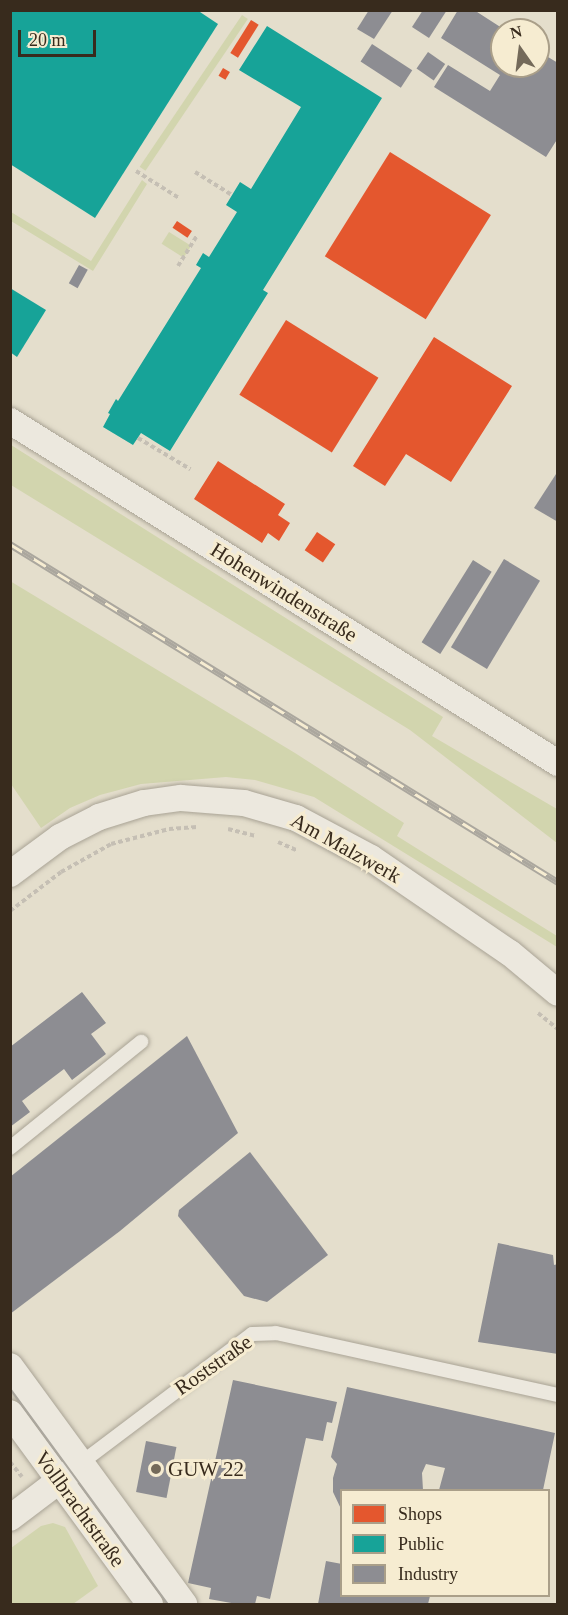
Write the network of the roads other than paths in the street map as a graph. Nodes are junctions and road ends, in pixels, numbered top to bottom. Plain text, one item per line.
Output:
1 (10, 421) edge
2 (558, 763) edge
3 (10, 874) edge
4 (558, 993) edge
5 (141, 1042) dead end
6 (10, 1148) edge
7 (10, 1366) edge
8 (558, 1395) edge
9 (10, 1413) edge
10 (81, 1463) junction
11 (59, 1480) junction
12 (10, 1518) edge
13 (150, 1605) edge
14 (184, 1605) edge

1 - 2 street, Hohenwindenstraße
3 - 4 street, Am Malzwerk
5 - 6 lane
7 - 10 street
8 - 10 lane, Roststraße
9 - 11 street, Vollbrachtstraße
10 - 11 street, Roststraße
10 - 14 street
11 - 12 street, Roststraße
11 - 13 street, Vollbrachtstraße

